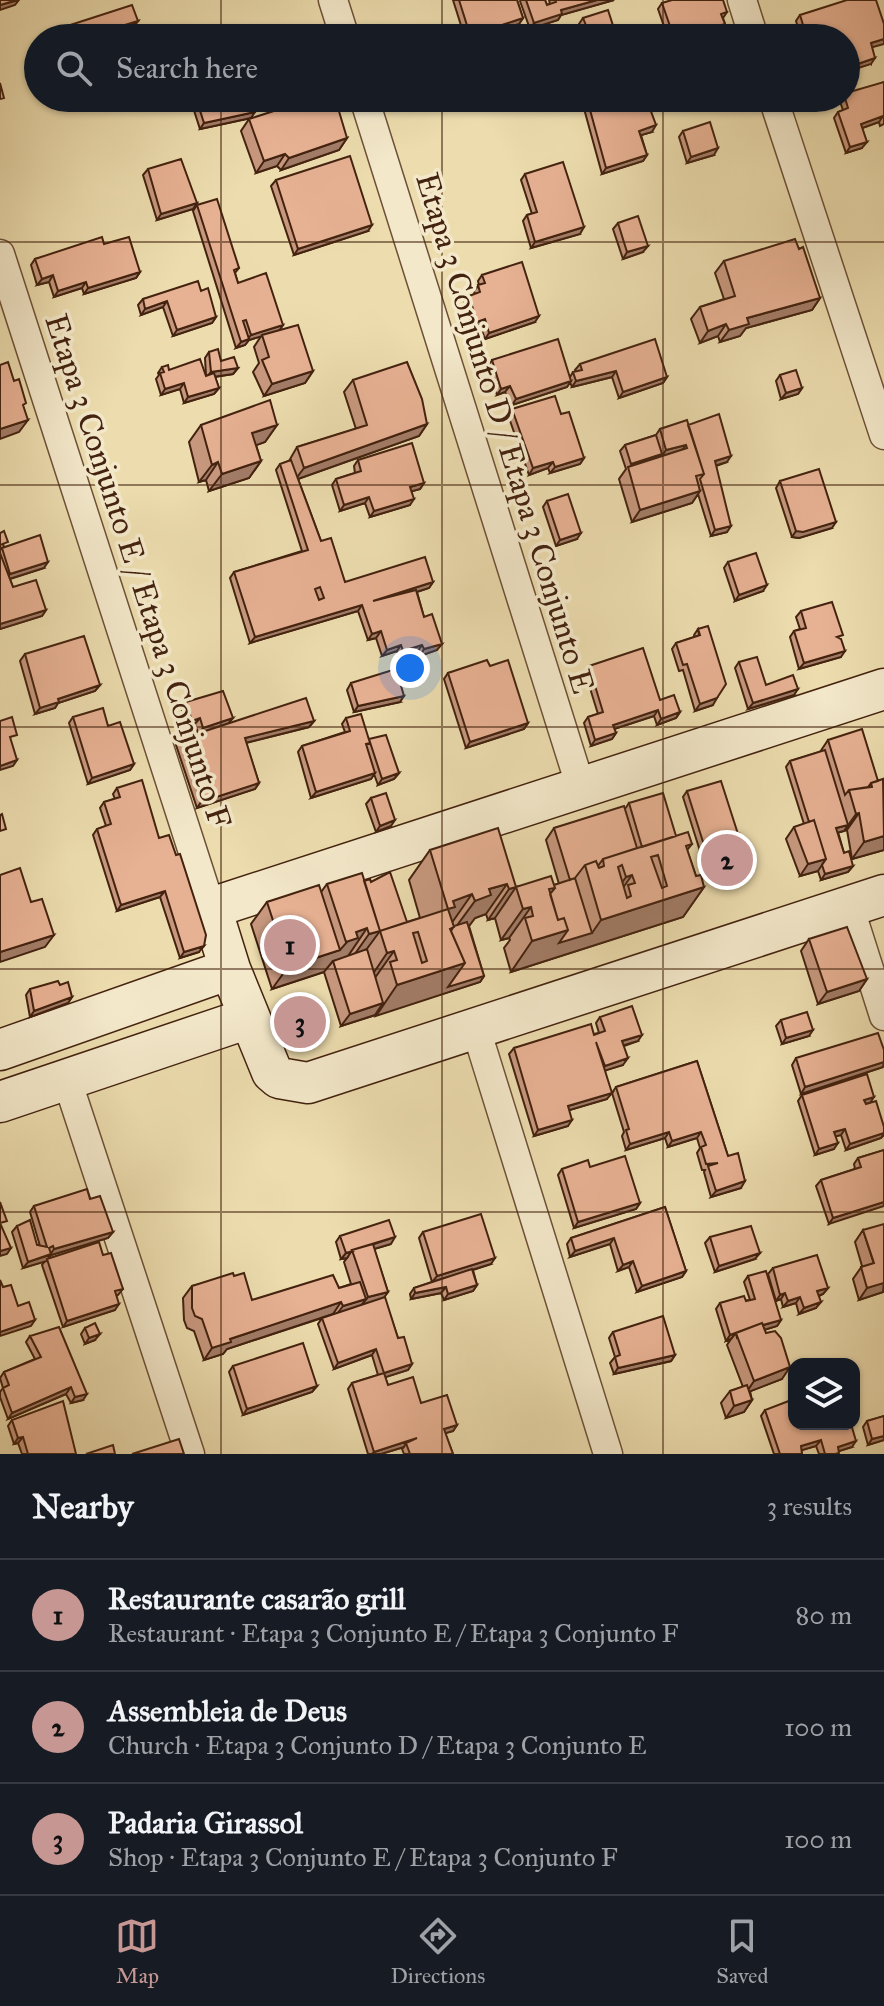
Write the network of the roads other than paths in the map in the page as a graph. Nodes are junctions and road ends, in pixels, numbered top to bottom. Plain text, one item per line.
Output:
1 (333, 0) edge
2 (742, 0) edge
3 (341, 24) edge
4 (750, 24) edge
5 (368, 112) edge
6 (778, 112) edge
7 (0, 254) edge
8 (884, 435) edge
9 (884, 689) edge
10 (581, 788) junction
11 (866, 901) edge
12 (211, 908) junction
13 (230, 969) junction
14 (884, 1016) edge
15 (249, 1018) junction
16 (475, 1026) junction
17 (0, 1050) edge
18 (67, 1080) junction
19 (0, 1102) edge
20 (190, 1454) edge
21 (608, 1454) edge

1 - 3 street
2 - 4 street
5 - 10 street, Etapa 3 Conjunto D / Etapa 3 Conjunto E
6 - 8 street
7 - 12 street, Etapa 3 Conjunto E / Etapa 3 Conjunto F
9 - 10 street
10 - 12 street
11 - 14 street
11 - 16 street
12 - 13 street
13 - 15 street
13 - 17 street
15 - 16 street
15 - 18 street
16 - 21 street
18 - 19 street
18 - 20 street

